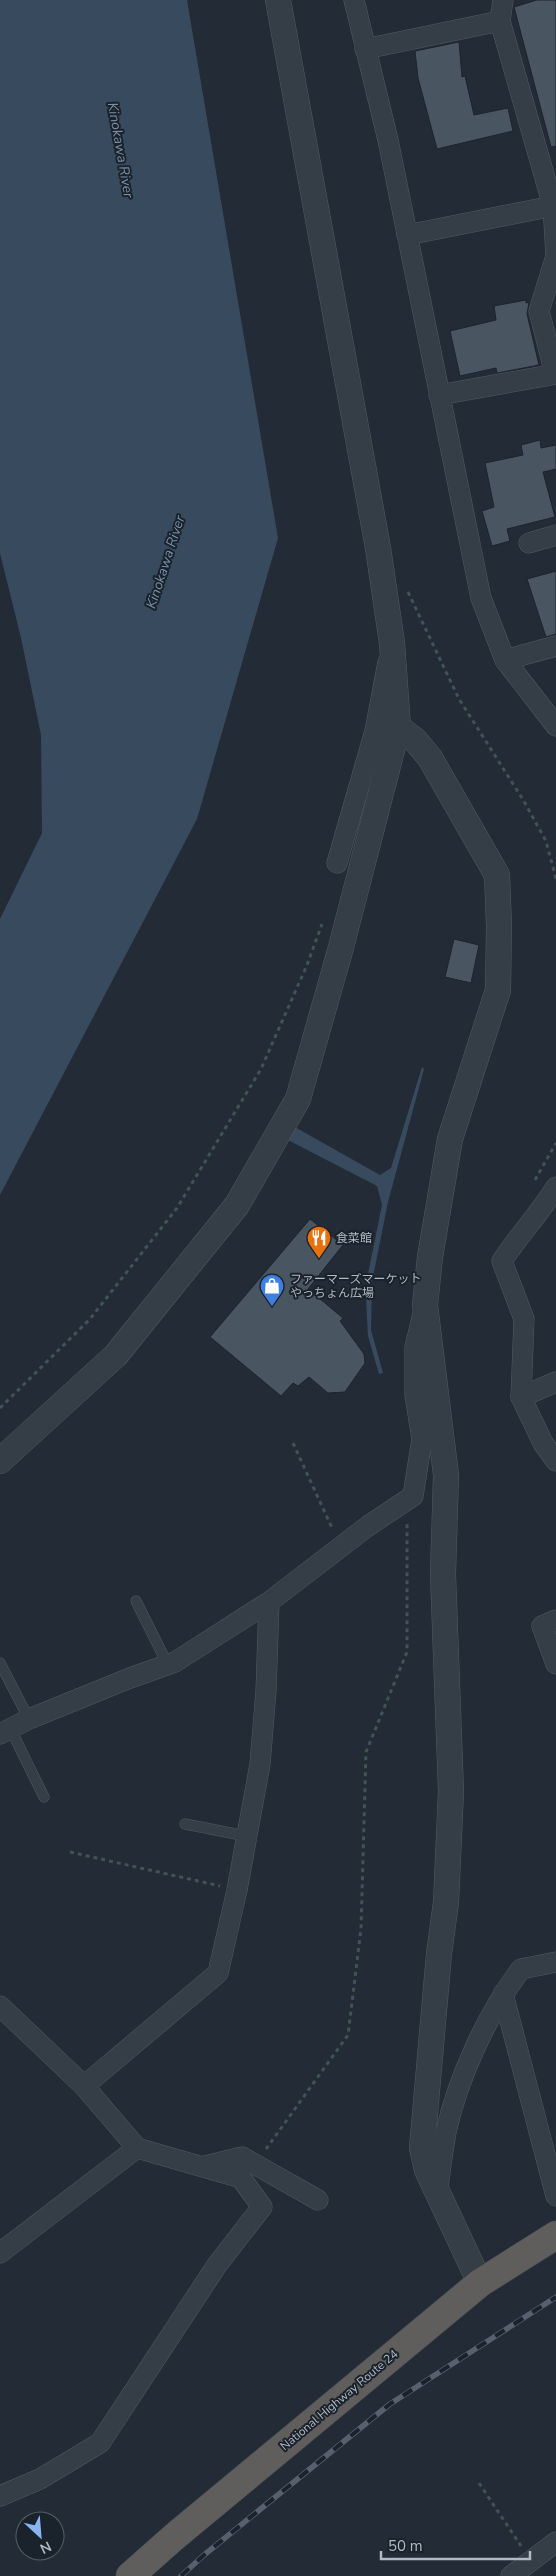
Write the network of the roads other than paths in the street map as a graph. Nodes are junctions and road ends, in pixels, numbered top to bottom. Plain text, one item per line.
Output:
1 (278, 0) edge
2 (354, 0) edge
3 (503, 0) edge
4 (500, 21) junction
5 (366, 49) junction
6 (555, 205) edge
7 (407, 235) junction
8 (555, 374) edge
9 (439, 395) junction
10 (556, 535) edge
11 (529, 543) dead end
12 (392, 643) junction
13 (556, 646) edge
14 (504, 660) junction
15 (556, 726) edge
16 (398, 727) junction
17 (337, 863) dead end
18 (556, 1187) edge
19 (425, 1305) junction
20 (556, 1382) edge
21 (521, 1398) junction
22 (0, 1461) edge
23 (556, 1462) edge
24 (136, 1601) dead end
25 (269, 1602) junction
26 (556, 1620) edge
27 (0, 1663) edge
28 (168, 1664) junction
29 (556, 1664) edge
30 (28, 1719) junction
31 (5, 1732) edge
32 (44, 1797) dead end
33 (185, 1824) dead end
34 (246, 1836) junction
35 (556, 1962) edge
36 (503, 1994) junction
37 (1, 2010) edge
38 (84, 2086) junction
39 (137, 2148) junction
40 (201, 2167) junction
41 (438, 2189) junction
42 (555, 2193) edge
43 (318, 2200) dead end
44 (556, 2235) edge
45 (0, 2253) edge
46 (480, 2283) junction
47 (0, 2496) edge
48 (556, 2542) edge
49 (130, 2576) edge
50 (511, 2576) edge

1 - 12 street
2 - 5 street
3 - 4 street
4 - 5 street
4 - 6 street
5 - 7 street
6 - 7 street
6 - 8 street
7 - 9 street
8 - 9 street
9 - 14 street
10 - 11 street
12 - 16 street
12 - 17 street
13 - 14 street
14 - 15 street
16 - 19 street
16 - 22 street
18 - 21 street
19 - 25 street
19 - 41 street
20 - 21 street
21 - 23 street
24 - 28 lane
25 - 28 street
25 - 34 street
26 - 29 street
27 - 30 lane
28 - 30 street
30 - 31 street
31 - 32 lane
33 - 34 lane
34 - 38 street
35 - 36 street
36 - 41 street
36 - 42 street
37 - 38 street
38 - 39 street
39 - 40 street
39 - 45 street
40 - 43 street
40 - 47 street
41 - 46 street
44 - 46 highway, National Highway Route 24
46 - 49 highway, National Highway Route 24
48 - 50 street

